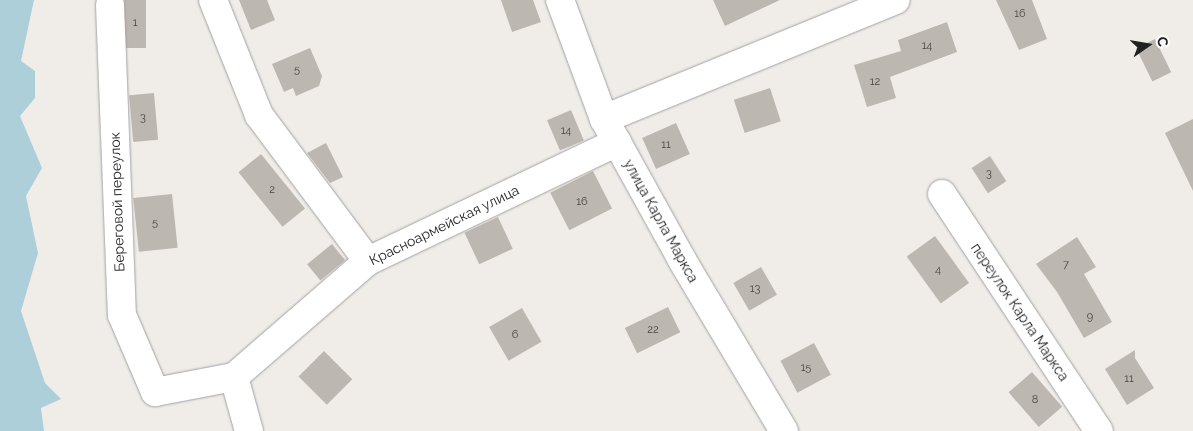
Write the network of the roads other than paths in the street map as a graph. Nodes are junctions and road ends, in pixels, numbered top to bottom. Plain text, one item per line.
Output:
1 (213, 0) edge
2 (560, 0) edge
3 (896, 0) edge
4 (110, 5) dead end
5 (611, 131) junction
6 (942, 194) dead end
7 (368, 261) junction
8 (234, 377) junction
9 (249, 431) edge
10 (784, 431) edge
11 (1099, 431) edge

1 - 7 street
2 - 5 street, улица Карла Маркса
3 - 5 street, Красноармейская улица
4 - 8 street, Береговой переулок
5 - 7 street, Красноармейская улица
5 - 10 street, улица Карла Маркса
6 - 11 street, переулок Карла Маркса
7 - 8 street, Красноармейская улица
8 - 9 street

